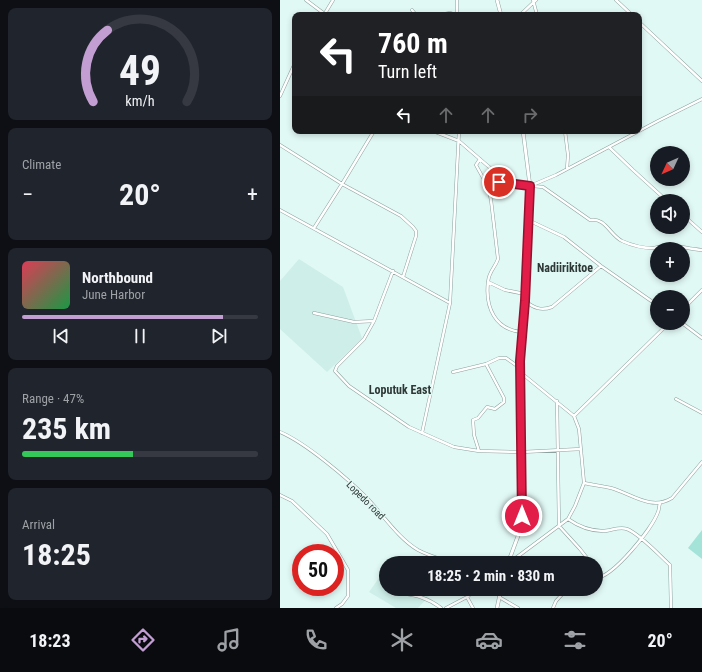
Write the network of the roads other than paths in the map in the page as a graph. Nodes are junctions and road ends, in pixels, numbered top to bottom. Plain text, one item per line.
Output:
1 (306, 0) edge
2 (333, 0) edge
3 (457, 0) edge
4 (497, 0) edge
5 (616, 0) edge
6 (534, 1) edge
7 (321, 12) edge
8 (327, 12) edge
9 (457, 12) edge
10 (500, 12) edge
11 (523, 12) edge
12 (536, 12) edge
13 (629, 12) edge
14 (642, 25) edge
15 (292, 70) edge
16 (702, 81) edge
17 (280, 96) edge
18 (702, 99) edge
19 (642, 130) edge
20 (372, 134) edge
21 (441, 134) edge
22 (459, 134) edge
23 (523, 134) edge
24 (565, 134) edge
25 (635, 134) edge
26 (459, 141) junction
27 (280, 146) edge
28 (610, 148) junction
29 (480, 160) junction
30 (566, 169) junction
31 (508, 182) junction
32 (342, 184) junction
33 (532, 186) junction
34 (488, 187) junction
35 (659, 194) edge
36 (280, 210) edge
37 (528, 220) junction
38 (690, 221) edge
39 (314, 228) junction
40 (702, 232) edge
41 (702, 250) edge
42 (601, 266) junction
43 (393, 271) junction
44 (403, 277) junction
45 (488, 282) junction
46 (702, 290) edge
47 (525, 294) junction
48 (650, 300) edge
49 (525, 301) junction
50 (690, 302) edge
51 (450, 303) junction
52 (314, 313) dead end
53 (374, 321) junction
54 (690, 329) edge
55 (662, 330) edge
56 (522, 332) junction
57 (702, 338) edge
58 (486, 364) junction
59 (520, 368) junction
60 (453, 372) dead end
61 (520, 372) junction
62 (676, 399) dead end
63 (557, 401) junction
64 (702, 412) edge
65 (574, 416) junction
66 (280, 432) edge
67 (422, 433) junction
68 (581, 449) junction
69 (558, 450) junction
70 (479, 451) junction
71 (522, 452) junction
72 (702, 462) edge
73 (584, 483) junction
74 (280, 496) edge
75 (660, 503) junction
76 (568, 520) junction
77 (559, 526) junction
78 (641, 539) junction
79 (432, 556) edge
80 (511, 556) edge
81 (518, 556) edge
82 (586, 556) edge
83 (603, 575) edge
84 (420, 596) edge
85 (561, 596) edge
86 (467, 597) joint
87 (499, 597) joint
88 (336, 608) edge
89 (441, 608) edge
90 (446, 608) edge
91 (473, 608) edge
92 (497, 608) edge
93 (518, 608) edge
94 (553, 608) edge
95 (671, 608) edge

1 - 7 street
2 - 8 street
3 - 9 street
4 - 10 main road
5 - 13 street
6 - 11 street
6 - 12 street
14 - 16 street
15 - 17 street
18 - 19 street
20 - 32 street
21 - 26 street
22 - 26 street
23 - 33 main road
24 - 30 street
25 - 28 street
26 - 29 street
26 - 51 street
27 - 32 street
28 - 30 street
28 - 35 street
29 - 31 street
29 - 34 street
30 - 33 street
31 - 33 street
31 - 34 street
32 - 39 street
32 - 44 street
33 - 37 main road
33 - 41 street
34 - 45 street
36 - 39 street
37 - 42 street
37 - 47 main road
38 - 40 street
39 - 43 street
42 - 48 street
42 - 49 street
43 - 44 street
43 - 53 street
44 - 51 street
45 - 47 street
45 - 56 street
46 - 50 street
47 - 49 main road
49 - 56 main road
51 - 67 street
52 - 53 street
53 - 67 street
54 - 57 street
55 - 65 street
56 - 59 main road
58 - 59 street
58 - 60 street
58 - 70 street
59 - 61 main road
61 - 63 street
61 - 71 main road
62 - 64 street
63 - 65 street
63 - 69 street
65 - 68 street
66 - 79 street, Lopedo road
67 - 70 street
68 - 69 street
68 - 73 street
69 - 71 street
69 - 77 street
70 - 71 street
71 - 80 main road
72 - 75 street
73 - 75 street
73 - 76 street
74 - 88 street
75 - 78 street
76 - 77 street
76 - 78 street
77 - 81 street
77 - 82 street
78 - 83 street
78 - 95 street
84 - 89 street
85 - 94 street
86 - 90 street
86 - 91 street
87 - 92 main road
87 - 93 street

